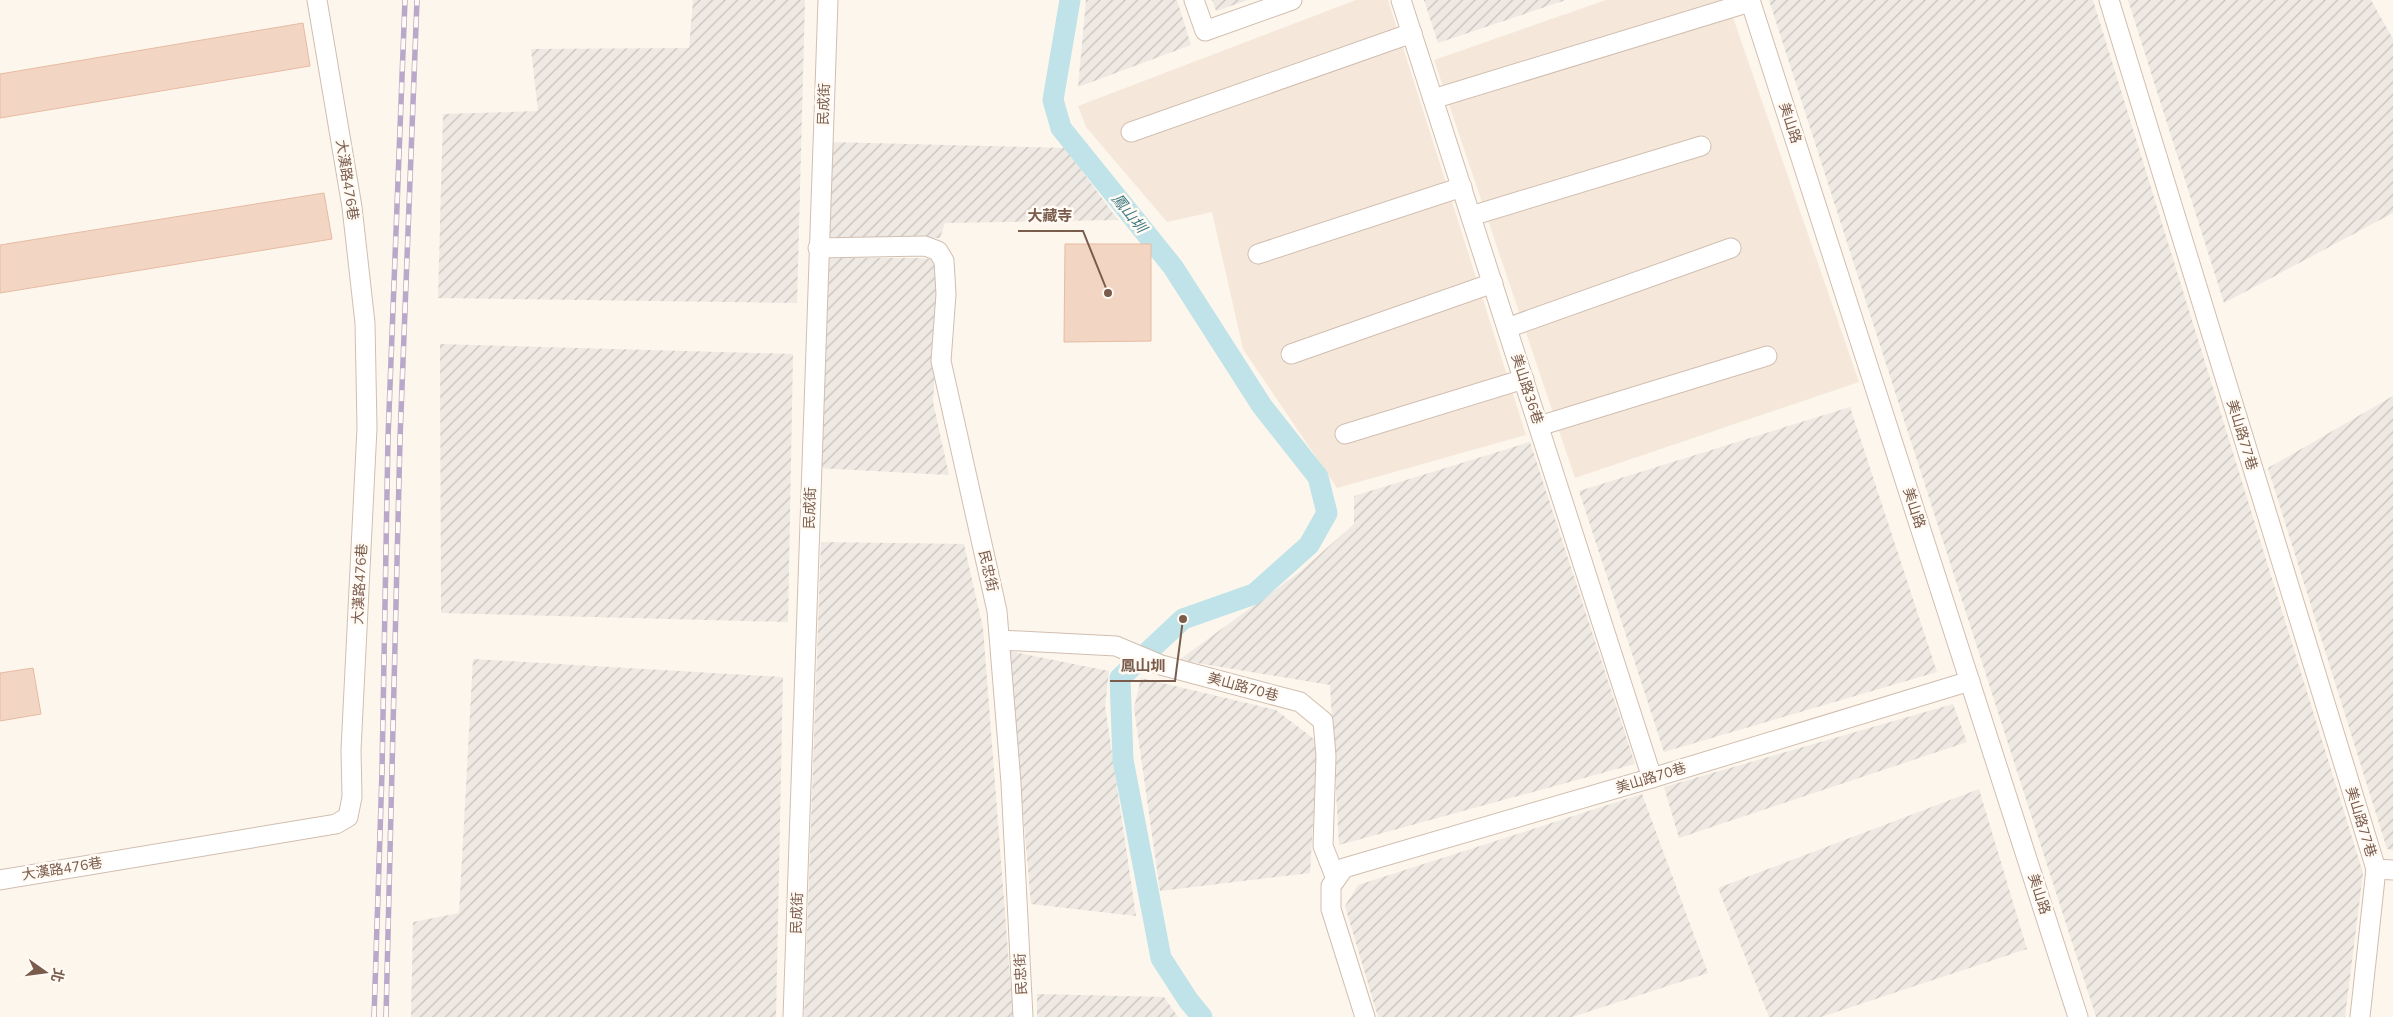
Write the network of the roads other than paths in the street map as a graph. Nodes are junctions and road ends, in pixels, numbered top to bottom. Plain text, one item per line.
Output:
1 (317, 0) edge
2 (828, 0) edge
3 (1194, 0) edge
4 (1292, 0) edge
5 (1402, 0) edge
6 (2108, 0) edge
7 (1750, 1) edge
8 (1412, 33) junction
9 (1433, 99) junction
10 (1131, 132) dead end
11 (1701, 146) dead end
12 (1462, 187) junction
13 (1471, 216) junction
14 (818, 248) junction
15 (1732, 248) dead end
16 (1258, 254) dead end
17 (1493, 283) junction
18 (1507, 328) junction
19 (1291, 354) dead end
20 (1767, 356) dead end
21 (1524, 379) junction
22 (1539, 426) junction
23 (1345, 434) dead end
24 (1000, 640) junction
25 (1970, 681) junction
26 (1652, 778) junction
27 (2385, 869) edge
28 (1336, 879) junction
29 (0, 880) edge
30 (794, 1017) edge
31 (1023, 1017) edge
32 (1365, 1017) edge
33 (2078, 1017) edge
34 (2360, 1017) edge

1 - 29 street, 大漢路476巷
2 - 14 street, 民成街
3 - 4 street
5 - 8 street, 美山路36巷
6 - 27 street, 美山路77巷
7 - 9 street
7 - 25 street, 美山路
8 - 9 street, 美山路36巷
8 - 10 street
9 - 12 street, 美山路36巷
11 - 13 street
12 - 13 street, 美山路36巷
12 - 16 street
13 - 17 street, 美山路36巷
14 - 24 street, 民忠街
14 - 30 street, 民成街
15 - 18 street
17 - 18 street, 美山路36巷
17 - 19 street
18 - 21 street, 美山路36巷
20 - 22 street
21 - 22 street, 美山路36巷
21 - 23 street
22 - 26 street, 美山路36巷
24 - 28 street, 美山路70巷
24 - 31 street, 民忠街
25 - 26 street, 美山路70巷
25 - 33 street, 美山路
26 - 28 street, 美山路70巷
27 - 34 street, 美山路77巷
28 - 32 street

